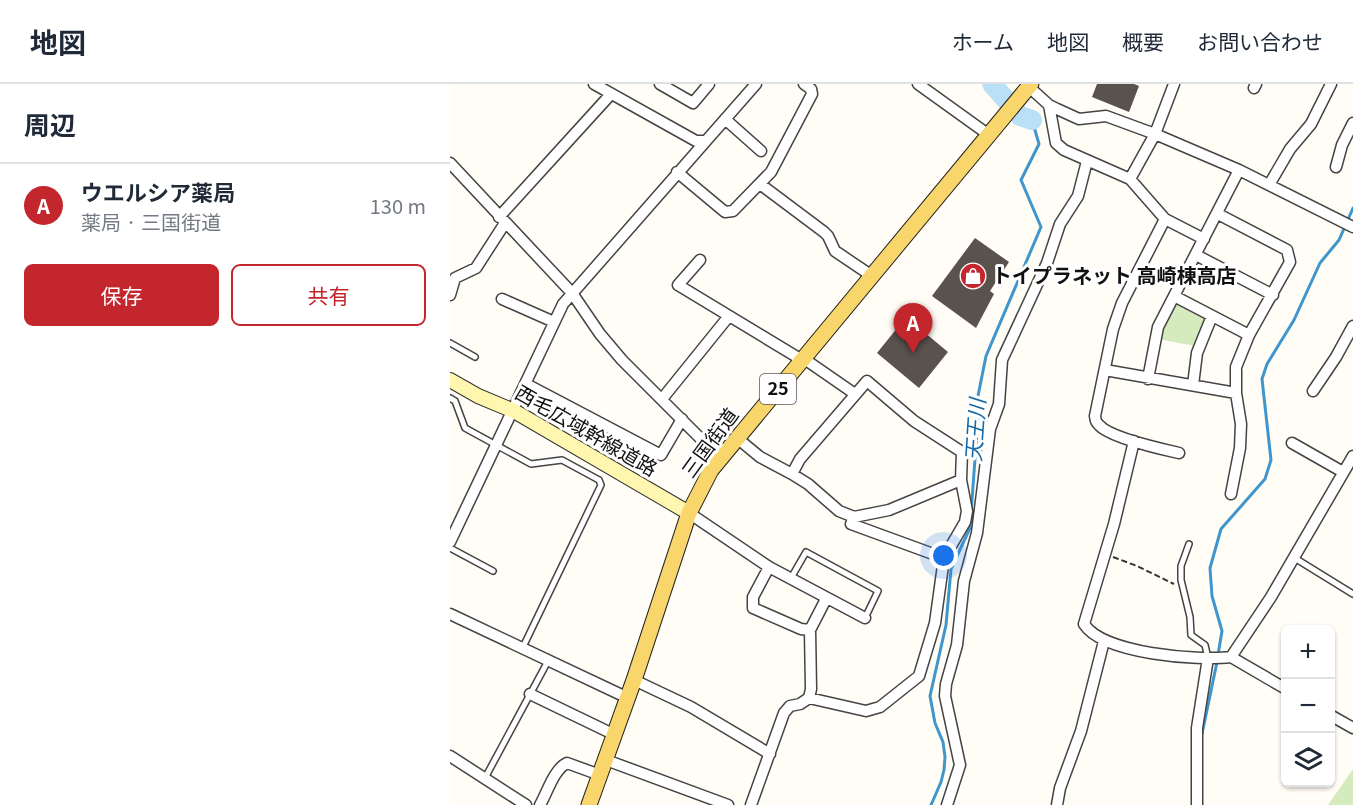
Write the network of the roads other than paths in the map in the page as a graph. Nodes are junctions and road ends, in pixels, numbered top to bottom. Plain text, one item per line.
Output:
1 (594, 84) edge
2 (660, 84) edge
3 (709, 84) edge
4 (756, 84) edge
5 (804, 84) edge
6 (918, 84) edge
7 (1174, 84) edge
8 (1331, 84) edge
9 (1030, 86) edge
10 (611, 94) junction
11 (1048, 105) junction
12 (725, 118) junction
13 (1353, 123) edge
14 (1155, 134) junction
15 (988, 135) junction
16 (704, 141) junction
17 (761, 151) dead end
18 (1086, 161) junction
19 (450, 164) edge
20 (1336, 167) dead end
21 (1239, 170) junction
22 (677, 172) junction
23 (1130, 179) junction
24 (760, 184) junction
25 (1269, 185) junction
26 (1218, 214) junction
27 (1165, 219) junction
28 (502, 220) junction
29 (1353, 227) edge
30 (1204, 239) junction
31 (1196, 255) junction
32 (700, 260) dead end
33 (872, 276) junction
34 (572, 293) junction
35 (450, 295) edge
36 (1273, 295) junction
37 (1174, 296) junction
38 (502, 299) dead end
39 (729, 316) junction
40 (1212, 316) junction
41 (554, 322) junction
42 (1353, 326) edge
43 (1249, 335) junction
44 (450, 343) edge
45 (475, 357) dead end
46 (803, 359) junction
47 (1105, 370) junction
48 (450, 372) edge
49 (1148, 379) junction
50 (450, 380) edge
51 (526, 384) junction
52 (1193, 385) junction
53 (1313, 391) dead end
54 (1236, 393) junction
55 (855, 394) junction
56 (450, 398) edge
57 (662, 399) junction
58 (494, 402) junction
59 (513, 411) junction
60 (682, 419) junction
61 (737, 438) junction
62 (1134, 441) junction
63 (1292, 443) dead end
64 (496, 446) junction
65 (1179, 453) dead end
66 (1353, 456) edge
67 (720, 458) junction
68 (1343, 472) junction
69 (792, 474) junction
70 (961, 480) junction
71 (1231, 494) dead end
72 (689, 513) junction
73 (854, 517) junction
74 (451, 538) edge
75 (1189, 544) dead end
76 (450, 548) edge
77 (1293, 557) junction
78 (944, 558) junction
79 (769, 567) junction
80 (493, 571) dead end
81 (791, 578) junction
82 (1353, 594) edge
83 (826, 599) junction
84 (450, 615) edge
85 (865, 618) joint
86 (810, 630) junction
87 (1104, 641) junction
88 (522, 649) junction
89 (1231, 657) junction
90 (1208, 658) junction
91 (548, 661) junction
92 (634, 680) junction
93 (1281, 686) edge
94 (530, 694) junction
95 (628, 698) junction
96 (809, 698) junction
97 (1335, 718) edge
98 (1353, 728) edge
99 (615, 735) junction
100 (770, 754) junction
101 (450, 756) edge
102 (606, 760) junction
103 (600, 775) junction
104 (484, 779) junction
105 (526, 805) edge
106 (540, 805) edge
107 (589, 805) edge
108 (728, 805) edge
109 (750, 805) edge
110 (947, 805) edge
111 (1057, 805) edge
112 (1197, 805) edge

1 - 10 street
2 - 3 street
4 - 12 street
5 - 24 street
6 - 15 street
7 - 14 street
8 - 25 street
9 - 11 street
9 - 15 main road, 25
10 - 16 street
10 - 28 street
11 - 14 street
11 - 18 street
12 - 16 street
12 - 17 street
13 - 20 street
14 - 21 street
14 - 23 street
15 - 33 main road, 三国街道 / 25
16 - 22 street
18 - 23 street
18 - 110 street
19 - 28 street
21 - 25 street
21 - 26 street
22 - 24 street
22 - 34 street
23 - 27 street
24 - 33 street
25 - 29 street
26 - 30 street
26 - 36 street
27 - 30 street
27 - 47 street
28 - 34 street
28 - 35 street
30 - 31 street
31 - 36 street
31 - 37 street
32 - 39 street
33 - 46 main road, 三国街道 / 25
34 - 41 street
34 - 57 street
36 - 43 street
37 - 40 street
37 - 49 street
38 - 41 street
39 - 46 street
39 - 57 street
40 - 43 street
40 - 52 street
41 - 51 street
42 - 53 street
43 - 54 street
44 - 45 lane
46 - 55 street
46 - 61 main road, 三国街道 / 25
47 - 49 street
47 - 62 street
48 - 58 street, 西毛広域幹線道路
49 - 52 street
50 - 58 street, 西毛広域幹線道路
51 - 59 street
51 - 60 street
52 - 54 street
54 - 71 street
55 - 69 street
55 - 70 street
56 - 64 lane
57 - 60 street
58 - 59 street, 西毛広域幹線道路
59 - 64 street
59 - 72 street, 西毛広域幹線道路
60 - 67 street
61 - 67 main road, 三国街道 / 25
61 - 69 street
62 - 65 street
62 - 87 street
63 - 68 street
64 - 74 street
64 - 88 lane
66 - 68 street
67 - 72 main road, 三国街道 / 25
68 - 77 street
69 - 73 street
70 - 73 street
70 - 78 street
72 - 79 street
72 - 92 main road, 三国街道 / 25
73 - 78 street
75 - 90 lane
76 - 80 lane
77 - 82 lane
77 - 89 street
78 - 96 street
79 - 81 street
79 - 86 street
81 - 83 street
81 - 85 lane
83 - 85 street
83 - 86 street
84 - 88 street
86 - 96 street
87 - 90 street
87 - 111 street
88 - 91 street
89 - 90 street
89 - 93 street
90 - 112 street
91 - 94 lane
91 - 95 street
92 - 95 main road, 三国街道 / 25
92 - 100 street
94 - 99 street
94 - 104 lane
95 - 99 main road, 三国街道 / 25
96 - 100 street
97 - 98 street
99 - 102 main road, 三国街道 / 25
100 - 109 street
101 - 104 street
102 - 103 main road, 三国街道 / 25
102 - 108 street
103 - 106 street
103 - 107 main road, 三国街道 / 25
104 - 105 street

